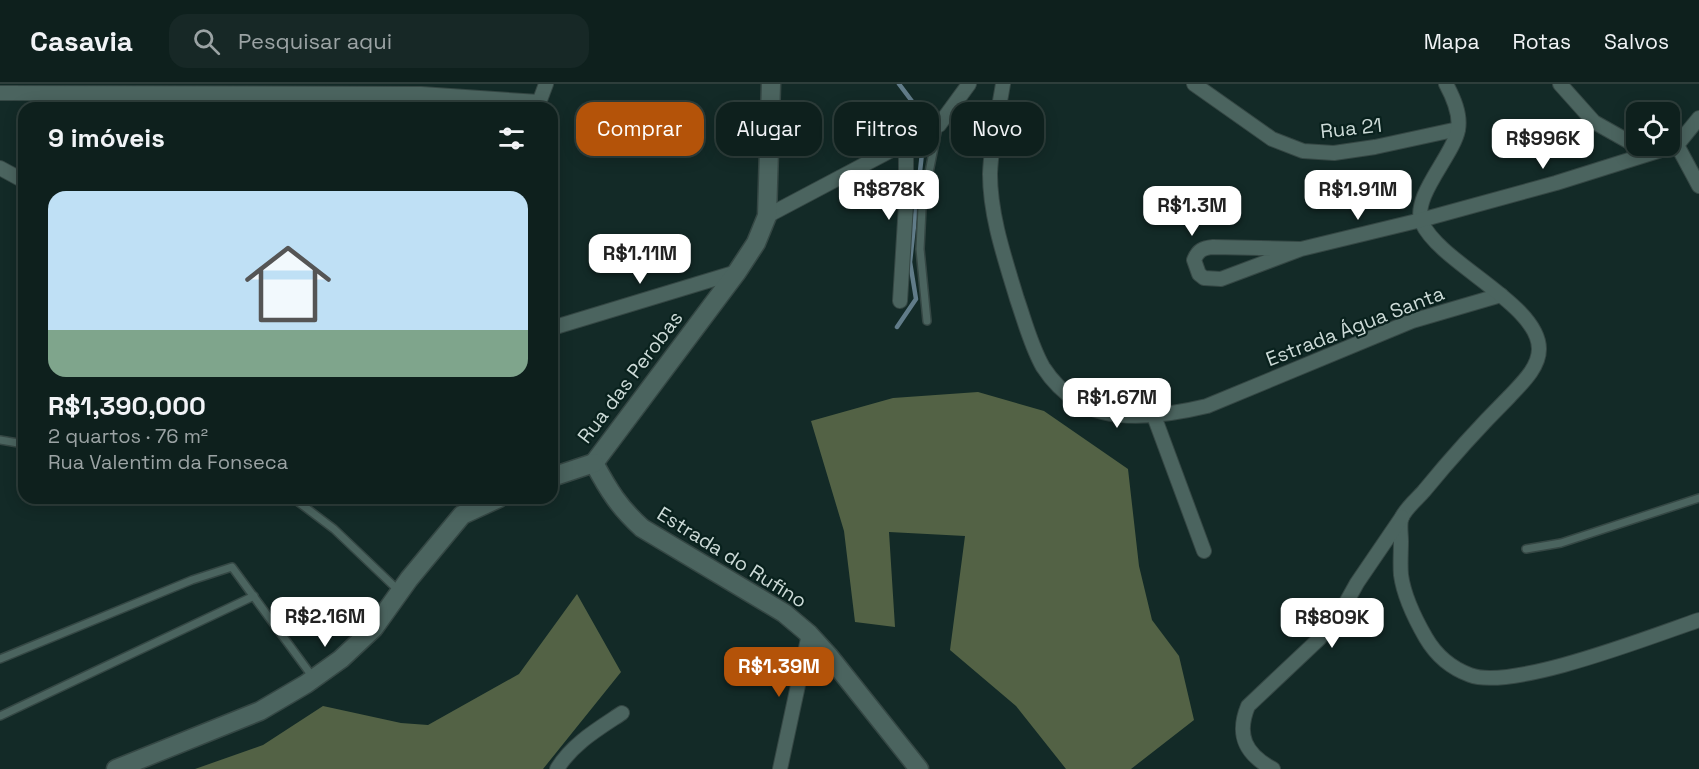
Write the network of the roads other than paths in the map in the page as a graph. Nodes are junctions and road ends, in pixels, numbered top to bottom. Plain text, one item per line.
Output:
1 (546, 84) edge
2 (771, 84) edge
3 (969, 84) edge
4 (1003, 84) edge
5 (1194, 84) edge
6 (1446, 84) edge
7 (1560, 84) edge
8 (210, 88) edge
9 (0, 93) edge
10 (506, 102) edge
11 (539, 102) edge
12 (1699, 118) edge
13 (939, 125) edge
14 (1458, 129) junction
15 (1626, 140) edge
16 (1680, 141) edge
17 (1680, 151) edge
18 (880, 156) edge
19 (906, 156) edge
20 (933, 156) edge
21 (1639, 156) edge
22 (0, 168) edge
23 (18, 178) edge
24 (1699, 186) edge
25 (768, 216) junction
26 (1421, 220) junction
27 (1302, 249) junction
28 (737, 272) junction
29 (1501, 295) junction
30 (900, 301) dead end
31 (927, 321) dead end
32 (558, 326) edge
33 (1154, 416) junction
34 (0, 441) edge
35 (18, 443) edge
36 (594, 463) junction
37 (558, 475) edge
38 (1699, 498) edge
39 (301, 504) edge
40 (486, 504) edge
41 (1401, 518) junction
42 (1526, 549) dead end
43 (1204, 551) dead end
44 (399, 592) junction
45 (254, 596) junction
46 (1699, 620) edge
47 (809, 633) junction
48 (0, 659) edge
49 (314, 678) junction
50 (622, 713) dead end
51 (0, 716) edge
52 (116, 769) edge
53 (557, 769) edge
54 (780, 769) edge
55 (919, 769) edge
56 (1273, 769) edge

1 - 11 street
2 - 25 street, Rua das Perobas
3 - 13 street
4 - 33 street, Estrada Água Santa
5 - 14 street, Rua 21
6 - 14 street
7 - 15 street
8 - 9 street
8 - 10 street
12 - 16 street
14 - 26 street
17 - 24 street
18 - 25 street
19 - 30 street
20 - 31 lane
21 - 26 street
22 - 23 street
25 - 28 street, Rua das Perobas
26 - 27 street
26 - 29 street
27 - 27 street
28 - 32 street
28 - 36 street, Rua das Perobas
29 - 33 street, Estrada Água Santa
29 - 41 street
33 - 43 street
34 - 35 lane
36 - 37 street
36 - 47 street, Estrada do Rufino
38 - 42 lane
39 - 44 lane
40 - 44 street
41 - 46 street
41 - 56 street
44 - 49 street
45 - 48 lane
45 - 49 lane
45 - 51 lane
47 - 54 street
47 - 55 street, Estrada do Rufino
49 - 52 street
50 - 53 street

